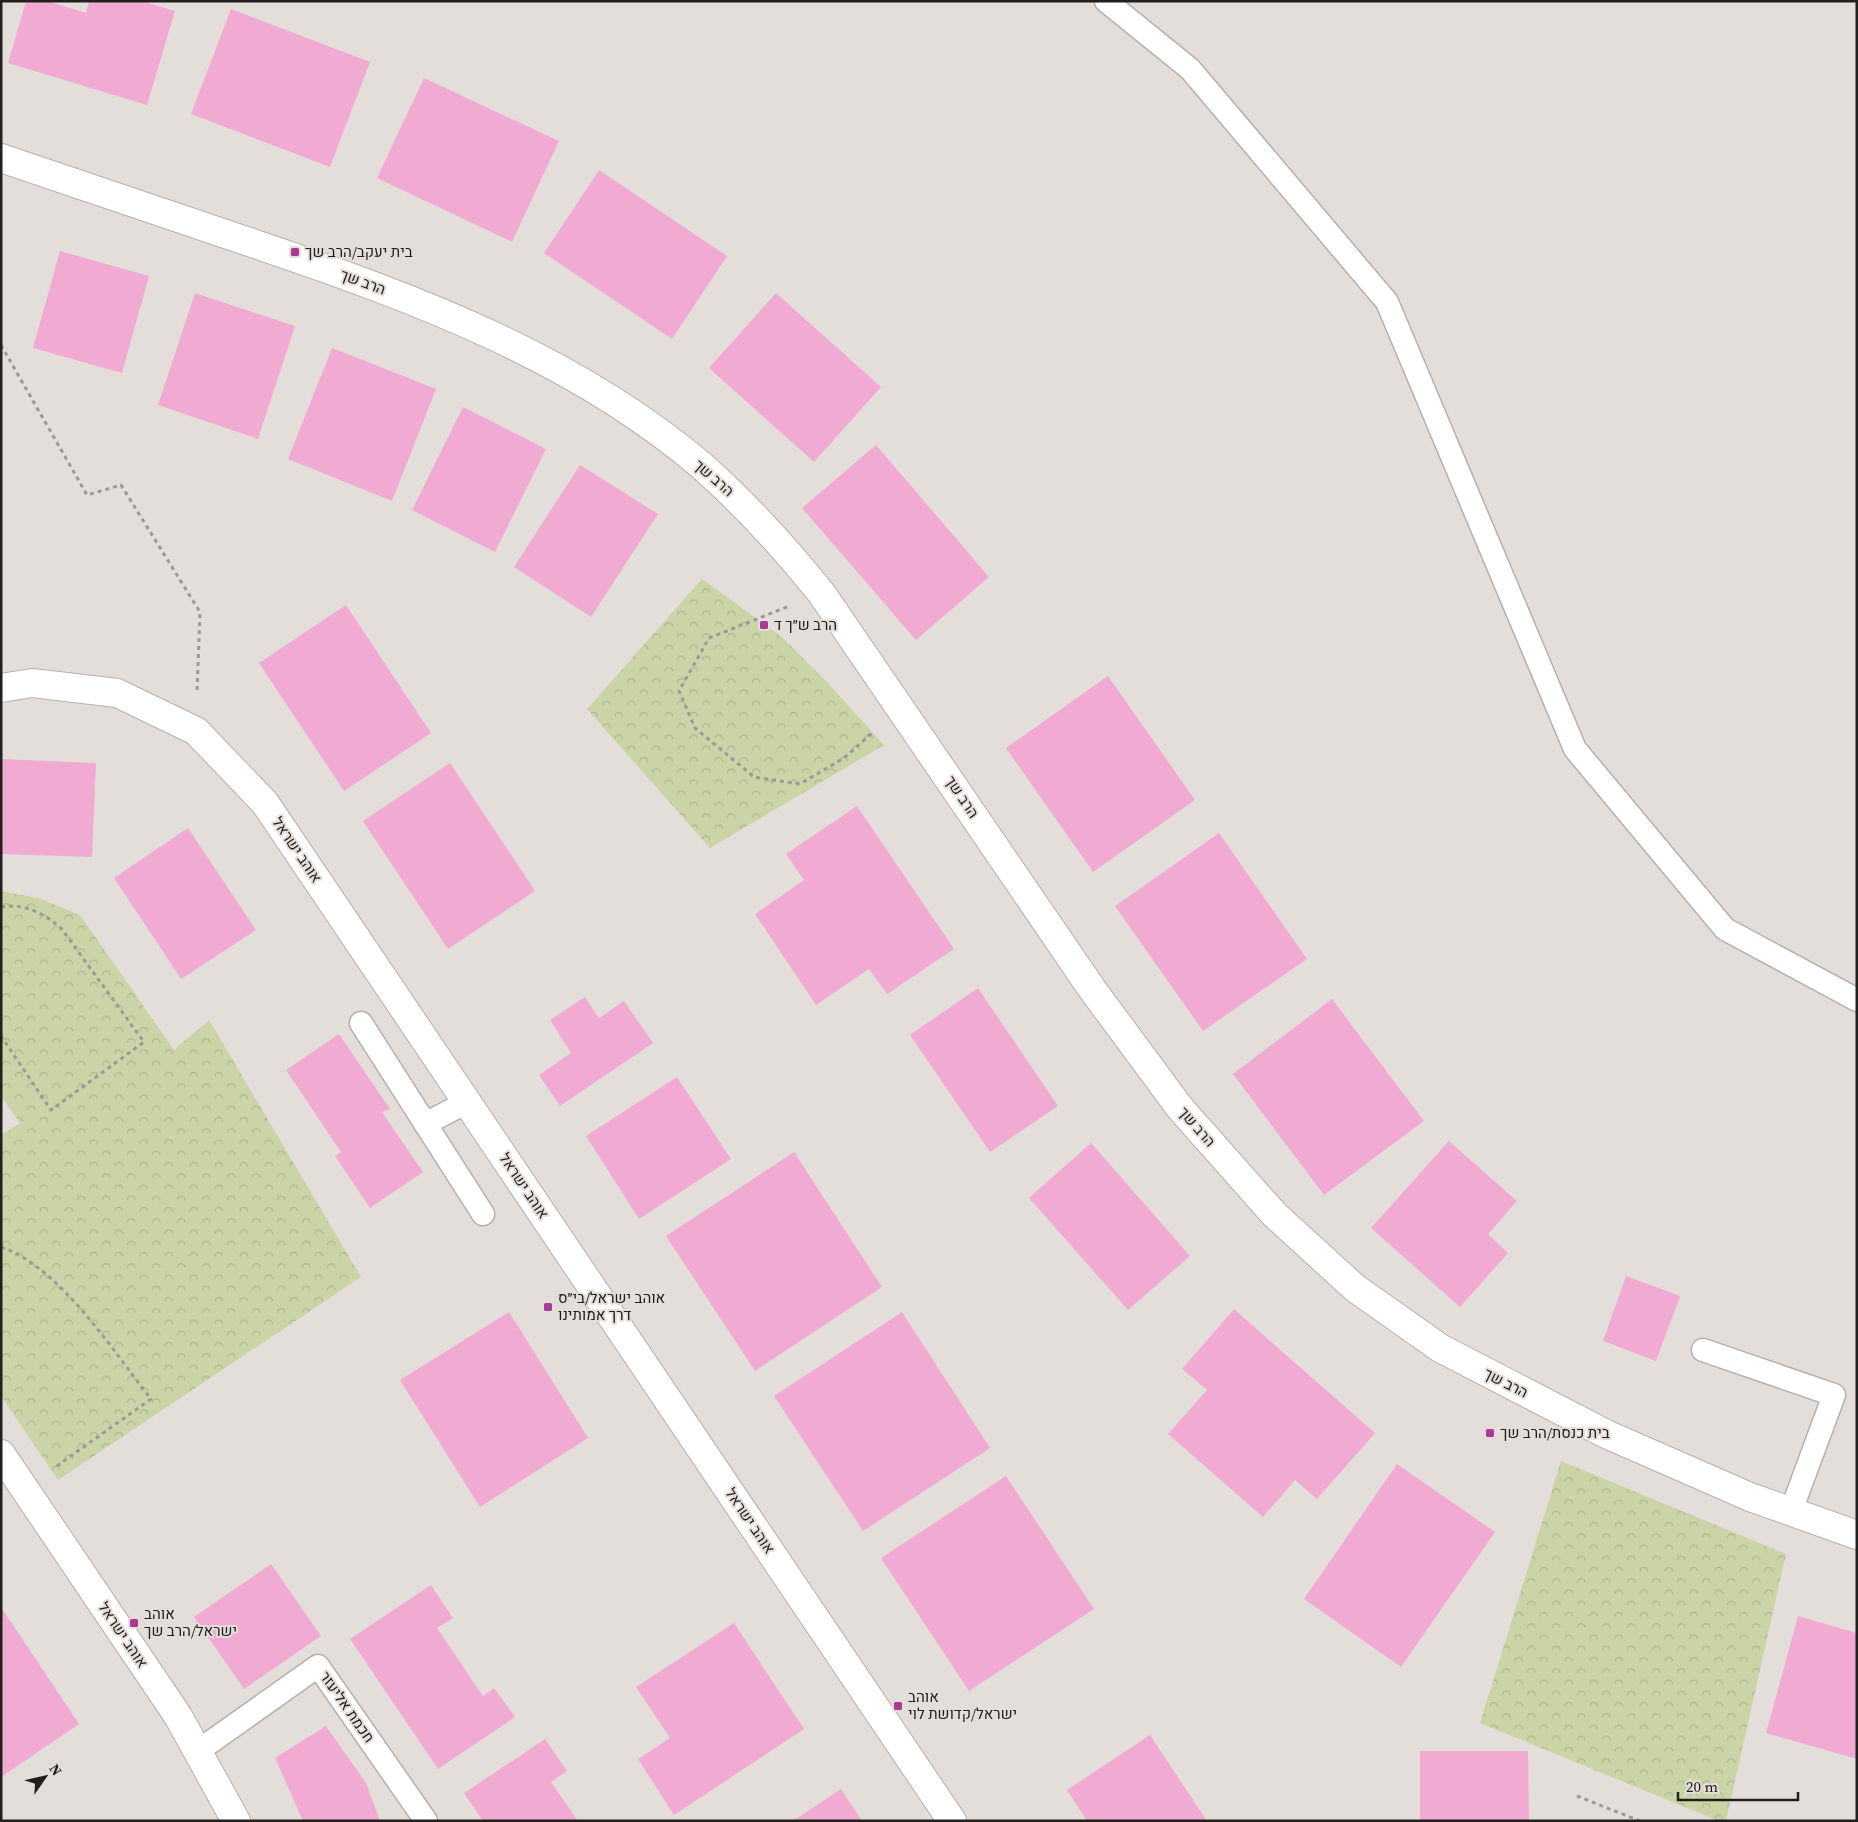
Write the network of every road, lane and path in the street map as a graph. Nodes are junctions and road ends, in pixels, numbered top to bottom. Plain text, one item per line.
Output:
1 (1106, 1) edge
2 (1, 158) edge
3 (1, 345) edge
4 (822, 594) junction
5 (1, 688) edge
6 (901, 708) junction
7 (196, 731) junction
8 (1, 907) edge
9 (1857, 1000) edge
10 (361, 1023) dead end
11 (1, 1036) edge
12 (467, 1102) junction
13 (425, 1124) junction
14 (483, 1214) dead end
15 (1, 1247) edge
16 (1704, 1350) dead end
17 (1, 1454) edge
18 (24, 1488) junction
19 (1791, 1511) junction
20 (1857, 1535) edge
21 (198, 1751) junction
22 (1577, 1796) dead end
23 (236, 1821) edge
24 (426, 1821) edge
25 (952, 1821) edge
26 (1640, 1821) edge

1 - 9 lane
2 - 4 street, הרב שך
3 - 7 path
4 - 6 street, הרב שך
4 - 6 path
5 - 7 street, אוהב ישראל
6 - 19 street, הרב שך
7 - 12 street, אוהב ישראל
8 - 11 path
10 - 13 lane
12 - 13 lane
12 - 25 street, אוהב ישראל
13 - 14 lane
15 - 18 path
16 - 19 lane
17 - 18 street, אוהב ישראל
18 - 21 street, אוהב ישראל
19 - 20 street, הרב שך
21 - 23 street, אוהב ישראל
21 - 24 lane, חכמת אליעזר
22 - 26 path

